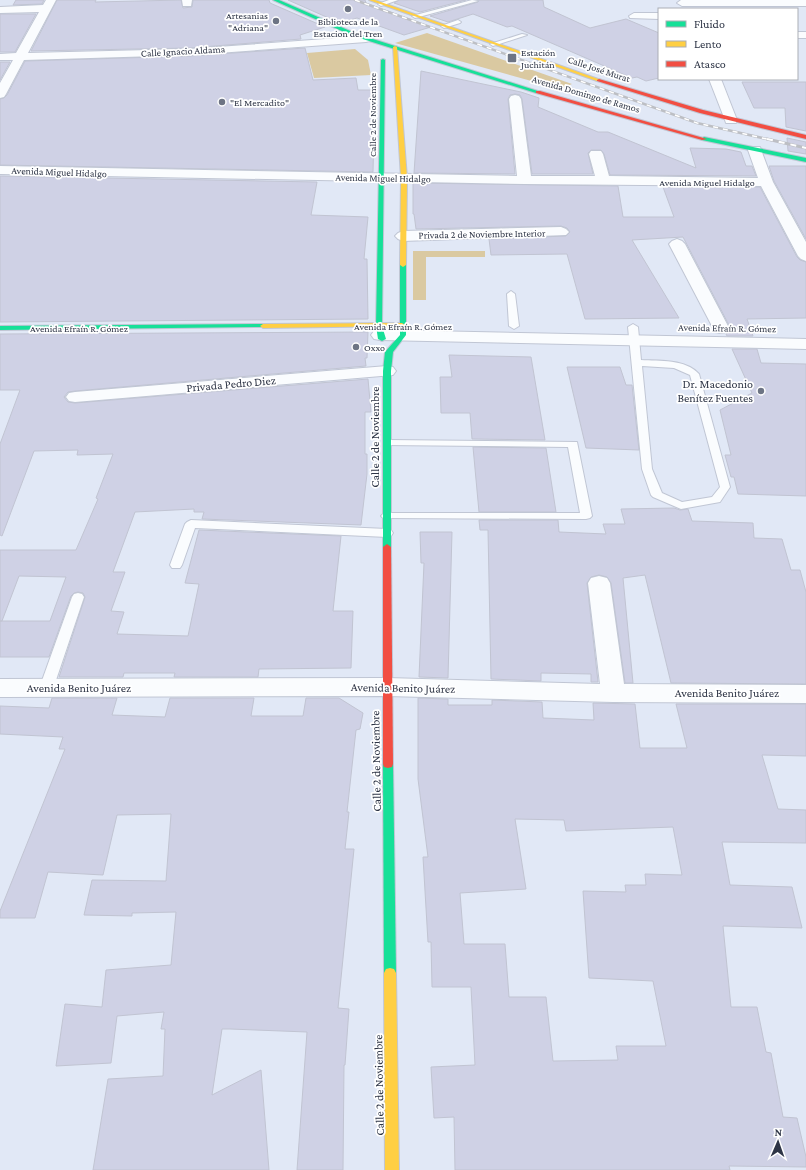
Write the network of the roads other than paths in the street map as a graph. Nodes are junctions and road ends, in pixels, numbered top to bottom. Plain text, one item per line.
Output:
1 (275, 0) edge
2 (371, 0) edge
3 (395, 0) edge
4 (475, 1) edge
5 (806, 2) edge
6 (49, 4) edge
7 (381, 4) junction
8 (683, 4) edge
9 (0, 10) edge
10 (415, 16) junction
11 (634, 16) dead end
12 (658, 16) edge
13 (458, 22) dead end
14 (444, 26) junction
15 (524, 35) dead end
16 (361, 37) junction
17 (382, 44) junction
18 (493, 44) junction
19 (395, 48) junction
20 (0, 52) edge
21 (22, 54) junction
22 (420, 55) junction
23 (0, 57) edge
24 (396, 60) junction
25 (383, 62) junction
26 (715, 80) edge
27 (0, 94) edge
28 (516, 99) dead end
29 (731, 120) junction
30 (806, 137) edge
31 (755, 150) junction
32 (596, 154) dead end
33 (806, 160) edge
34 (0, 170) edge
35 (382, 177) junction
36 (404, 178) junction
37 (525, 180) junction
38 (603, 181) junction
39 (766, 182) junction
40 (561, 232) dead end
41 (403, 236) junction
42 (676, 244) dead end
43 (806, 256) edge
44 (511, 294) dead end
45 (514, 326) junction
46 (0, 328) edge
47 (721, 328) junction
48 (380, 330) junction
49 (402, 330) junction
50 (806, 330) edge
51 (633, 334) junction
52 (806, 344) edge
53 (389, 352) junction
54 (637, 362) junction
55 (387, 371) junction
56 (75, 397) dead end
57 (388, 443) junction
58 (387, 516) junction
59 (388, 533) junction
60 (176, 565) dead end
61 (599, 583) dead end
62 (78, 597) dead end
63 (387, 687) junction
64 (0, 688) edge
65 (46, 689) junction
66 (613, 693) junction
67 (806, 694) edge
68 (392, 1170) edge

1 - 16 street, Avenida Domingo de Ramos
2 - 7 street, Calle José Murat
3 - 7 lane
4 - 10 lane
5 - 8 street
6 - 9 street
6 - 21 street
7 - 10 street, Calle José Murat
10 - 14 street, Calle José Murat
11 - 12 street
13 - 14 lane
14 - 18 street, Calle José Murat
15 - 18 lane
16 - 17 street, Avenida Domingo de Ramos
16 - 21 street, Calle Ignacio Aldama
17 - 19 street, Avenida Domingo de Ramos
17 - 25 street, Calle 2 de Noviembre
18 - 29 street, Calle José Murat
19 - 22 street, Avenida Domingo de Ramos
19 - 24 street
20 - 21 street, Calle Ignacio Aldama
21 - 23 street, Calle Ignacio Aldama
21 - 27 street
22 - 24 street
22 - 31 street, Avenida Domingo de Ramos
24 - 25 street
24 - 36 street
25 - 35 street, Calle 2 de Noviembre
26 - 29 street
28 - 37 street
29 - 30 street, Calle José Murat
31 - 33 street, Avenida Domingo de Ramos
31 - 39 street
32 - 38 street
34 - 35 street, Avenida Miguel Hidalgo
35 - 36 street, Avenida Miguel Hidalgo
35 - 48 street, Calle 2 de Noviembre
36 - 37 street, Avenida Miguel Hidalgo
36 - 41 street
37 - 38 street, Avenida Miguel Hidalgo
38 - 39 street, Avenida Miguel Hidalgo
39 - 43 street
40 - 41 street, Privada 2 de Noviembre Interior
41 - 49 street
42 - 47 street
44 - 45 lane
45 - 49 street, Avenida Efraín R. Gómez
45 - 51 street, Avenida Efraín R. Gómez
46 - 48 street, Avenida Efraín R. Gómez
47 - 50 street, Avenida Efraín R. Gómez
47 - 51 street, Avenida Efraín R. Gómez
48 - 49 street, Avenida Efraín R. Gómez
48 - 53 street, Calle 2 de Noviembre
49 - 51 street, Avenida Efraín R. Gómez
49 - 53 street
51 - 52 street, Avenida Efraín R. Gómez
51 - 54 lane
53 - 55 street, Calle 2 de Noviembre
54 - 54 lane
55 - 56 street, Privada Pedro Diez
55 - 57 street, Calle 2 de Noviembre
57 - 58 street, Calle 2 de Noviembre
57 - 58 lane
58 - 59 street, Calle 2 de Noviembre
59 - 60 lane
59 - 63 street, Calle 2 de Noviembre
61 - 66 street
62 - 65 lane
63 - 65 street, Avenida Benito Juárez
63 - 66 street, Avenida Benito Juárez
63 - 68 street, Calle 2 de Noviembre
64 - 65 street, Avenida Benito Juárez
66 - 67 street, Avenida Benito Juárez

